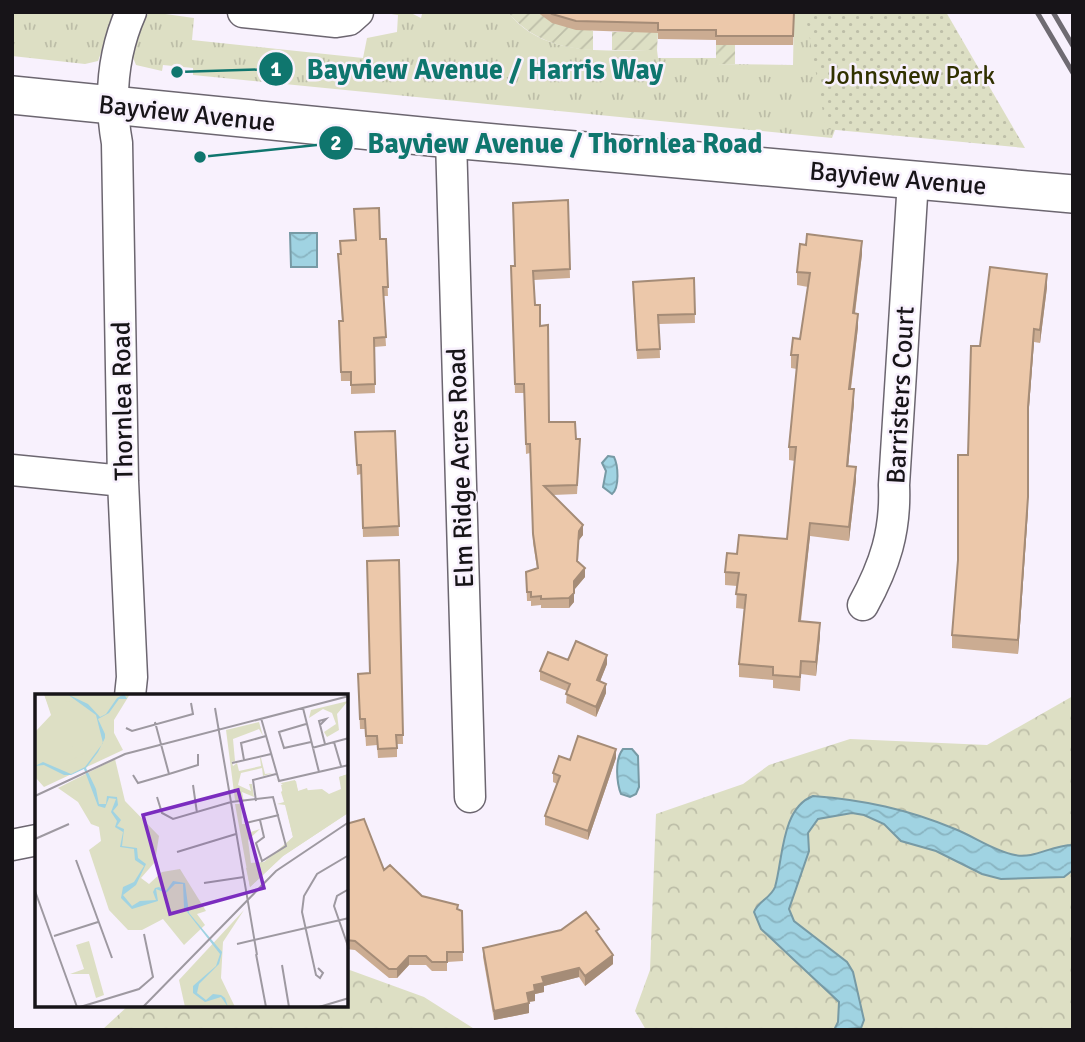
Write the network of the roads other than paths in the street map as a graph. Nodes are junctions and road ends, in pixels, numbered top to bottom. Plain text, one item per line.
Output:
1 (131, 12) edge
2 (243, 12) edge
3 (358, 12) edge
4 (12, 95) edge
5 (111, 106) junction
6 (451, 139) junction
7 (913, 180) junction
8 (1073, 194) edge
9 (12, 470) edge
10 (123, 481) junction
11 (863, 605) dead end
12 (130, 694) edge
13 (470, 797) dead end
14 (35, 840) edge
15 (12, 845) edge

1 - 5 street, Thornlea Road
2 - 3 street
4 - 5 main road, Bayview Avenue
5 - 6 main road, Bayview Avenue
5 - 10 street, Thornlea Road
6 - 7 main road, Bayview Avenue
6 - 13 street, Elm Ridge Acres Road
7 - 8 main road, Bayview Avenue
7 - 11 street, Barristers Court
9 - 10 street
10 - 12 street, Thornlea Road
14 - 15 street

